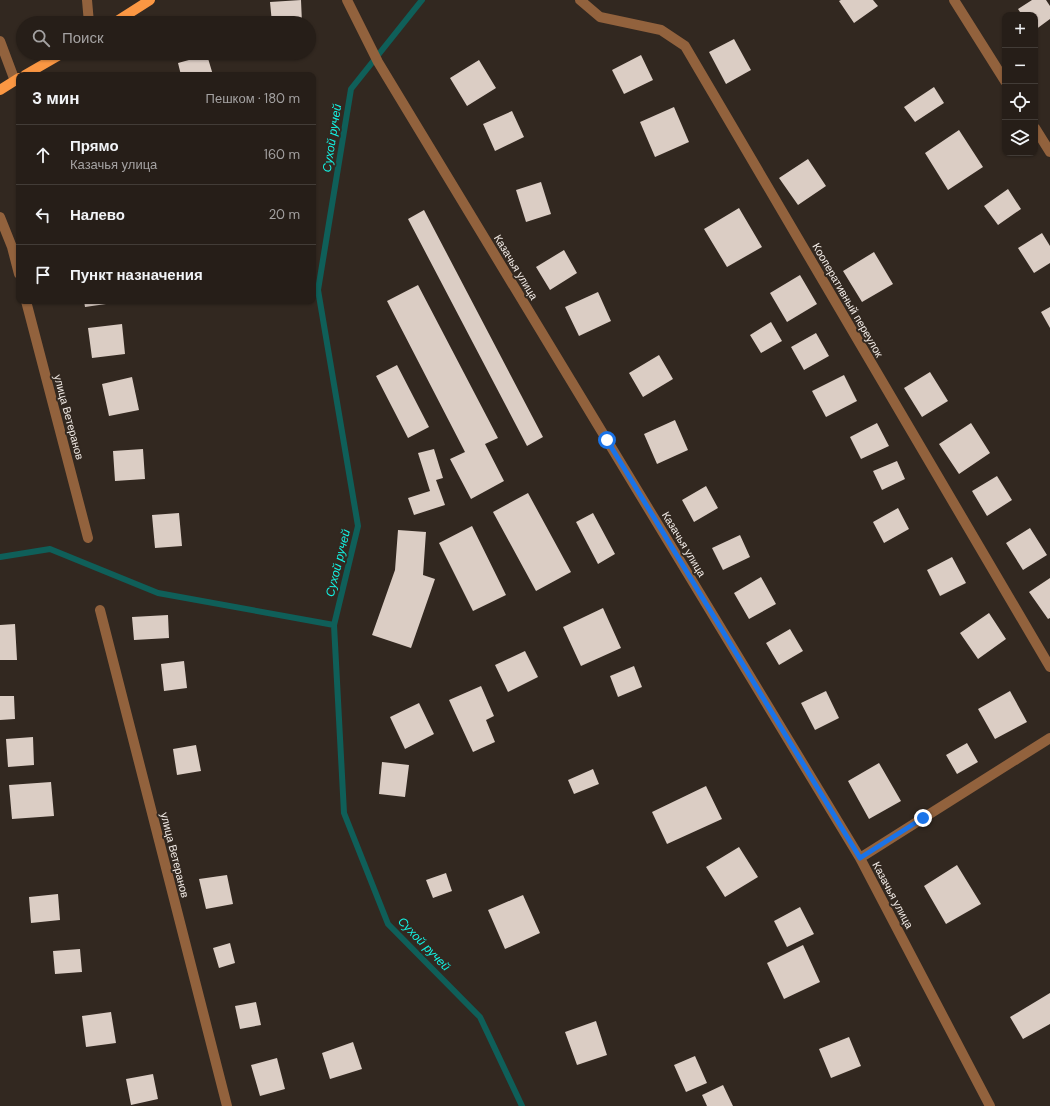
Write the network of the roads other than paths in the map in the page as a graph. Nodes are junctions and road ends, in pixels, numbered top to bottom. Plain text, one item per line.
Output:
1 (87, 0) edge
2 (150, 0) edge
3 (347, 0) edge
4 (580, 0) edge
5 (954, 0) edge
6 (88, 16) edge
7 (125, 16) edge
8 (0, 41) edge
9 (51, 60) edge
10 (30, 72) edge
11 (1002, 76) edge
12 (16, 78) edge
13 (16, 81) edge
14 (0, 90) edge
15 (1038, 133) edge
16 (1050, 152) edge
17 (0, 217) edge
18 (16, 262) edge
19 (27, 304) edge
20 (88, 538) dead end
21 (100, 610) dead end
22 (1050, 667) edge
23 (1050, 738) edge
24 (860, 858) junction
25 (227, 1106) edge
26 (990, 1106) edge

1 - 6 street
2 - 7 main road
3 - 24 street, Казачья улица
4 - 22 street, Кооперативный переулок
5 - 11 street
8 - 12 street
9 - 10 main road
13 - 14 main road
15 - 16 street
17 - 18 street
19 - 20 street, улица Ветеранов
21 - 25 street, улица Ветеранов
23 - 24 street
24 - 26 street, Казачья улица

